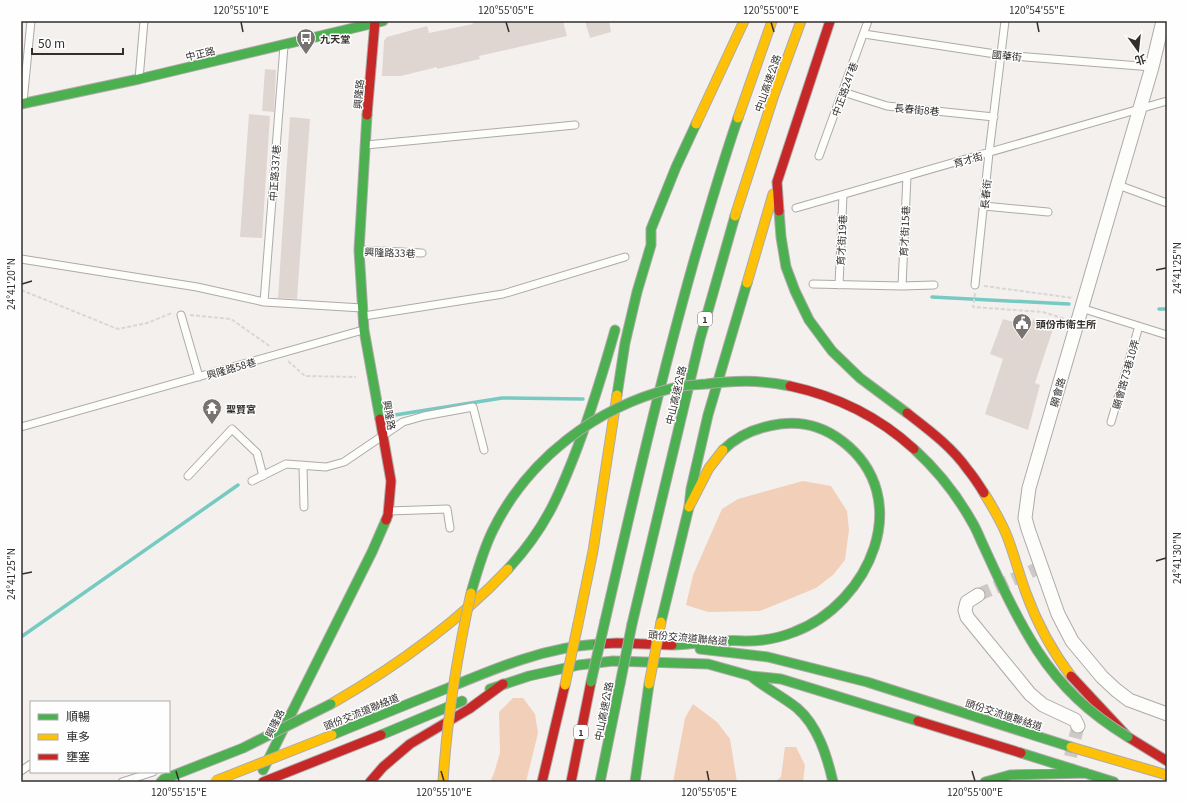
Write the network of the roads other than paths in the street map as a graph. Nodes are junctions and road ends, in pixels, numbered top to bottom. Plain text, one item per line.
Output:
1 (31, 21) edge
2 (144, 21) edge
3 (744, 21) edge
4 (772, 21) edge
5 (801, 21) edge
6 (830, 21) edge
7 (868, 21) edge
8 (1005, 21) edge
9 (1163, 21) edge
10 (378, 22) edge
11 (864, 34) junction
12 (284, 44) junction
13 (1002, 55) junction
14 (1152, 67) junction
15 (138, 79) junction
16 (843, 92) junction
17 (1167, 101) edge
18 (22, 104) edge
19 (1140, 109) junction
20 (994, 116) junction
21 (575, 125) dead end
22 (365, 145) junction
23 (989, 153) junction
24 (819, 156) dead end
25 (907, 176) junction
26 (777, 182) junction
27 (1118, 184) junction
28 (843, 195) junction
29 (1167, 202) edge
30 (984, 206) junction
31 (796, 208) dead end
32 (1048, 212) dead end
33 (651, 229) junction
34 (359, 250) junction
35 (422, 253) dead end
36 (625, 257) dead end
37 (21, 259) edge
38 (630, 282) dead end
39 (813, 284) dead end
40 (839, 285) junction
41 (934, 285) dead end
42 (976, 285) road end
43 (902, 286) junction
44 (264, 302) junction
45 (1083, 304) junction
46 (362, 312) junction
47 (182, 315) road end
48 (619, 319) dead end
49 (1139, 326) junction
50 (364, 330) junction
51 (1167, 335) edge
52 (199, 377) junction
53 (1111, 422) dead end
54 (21, 427) edge
55 (383, 435) junction
56 (484, 450) dead end
57 (303, 465) junction
58 (188, 476) dead end
59 (263, 476) junction
60 (252, 481) dead end
61 (304, 507) dead end
62 (689, 507) junction
63 (389, 511) junction
64 (450, 528) dead end
65 (978, 595) tunnel mouth
66 (674, 645) junction
67 (751, 676) junction
68 (503, 684) junction
69 (1167, 714) edge
70 (287, 720) junction
71 (1078, 726) dead end
72 (258, 732) dead end
73 (1128, 737) junction
74 (1167, 761) edge
75 (30, 765) edge
76 (21, 771) edge
77 (150, 773) edge
78 (1086, 774) junction
79 (1167, 776) edge
80 (122, 782) edge
81 (161, 782) edge
82 (215, 782) edge
83 (257, 782) edge
84 (263, 782) edge
85 (370, 782) edge
86 (443, 782) edge
87 (542, 782) edge
88 (571, 782) edge
89 (600, 782) edge
90 (635, 782) edge
91 (833, 782) edge
92 (986, 782) edge
93 (1093, 782) edge
94 (1114, 782) edge

1 - 18 lane
2 - 15 lane
3 - 33 main road
4 - 88 main road, 中山高速公路 / 1, bridge
5 - 89 main road, 中山高速公路 / 1, bridge
6 - 26 main road
7 - 11 lane, 中正路247巷
8 - 13 lane, 長春街
9 - 14 street, 顯會路
10 - 12 main road, 中正路
10 - 22 main road, 興隆路
11 - 13 lane, 國華街
11 - 16 lane, 中正路247巷
12 - 15 main road, 中正路
12 - 44 lane, 中正路337巷
13 - 14 lane, 國華街
13 - 20 lane, 長春街
14 - 19 street, 顯會路
15 - 18 main road, 中正路
16 - 20 lane, 長春街8巷
16 - 24 lane, 中正路247巷
17 - 19 lane, 育才街
19 - 23 lane, 育才街
19 - 27 street, 顯會路
20 - 23 lane, 長春街
21 - 22 lane
22 - 34 main road, 興隆路
23 - 25 lane, 育才街
23 - 30 lane, 長春街
25 - 28 lane, 育才街
25 - 43 lane, 育才街15巷
26 - 62 main road
26 - 73 main road
27 - 29 lane
27 - 45 street, 顯會路
28 - 31 lane, 育才街
28 - 40 lane, 育才街19巷
30 - 32 lane
30 - 42 lane, 長春街
33 - 38 main road
33 - 87 main road, bridge
34 - 35 lane, 興隆路33巷
34 - 46 main road, 興隆路
36 - 46 lane
37 - 44 lane
39 - 40 lane
40 - 43 lane
41 - 43 lane
44 - 46 lane
45 - 49 lane
45 - 69 street, 顯會路
46 - 50 main road, 興隆路
47 - 52 lane
48 - 81 main road, bridge
49 - 51 lane
49 - 53 lane, 顯會路73巷10弄
50 - 52 lane, 興隆路58巷
50 - 55 main road, 興隆路
52 - 54 lane, 興隆路58巷
55 - 56 lane
55 - 57 lane
55 - 63 main road, 興隆路
57 - 59 lane
57 - 61 lane
58 - 59 lane
59 - 60 lane
62 - 66 main road
62 - 90 main road, bridge
63 - 64 lane
63 - 70 main road, 興隆路
65 - 71 street
66 - 79 main road, 頭份交流道聯絡道
66 - 82 main road, 頭份交流道聯絡道, bridge
67 - 68 main road
67 - 78 main road
67 - 91 main road
68 - 84 main road
68 - 85 main road
70 - 72 lane
70 - 83 main road, 興隆路
73 - 74 main road
73 - 86 main road, bridge
75 - 76 lane
77 - 80 lane
78 - 92 main road
78 - 93 main road
78 - 94 main road

